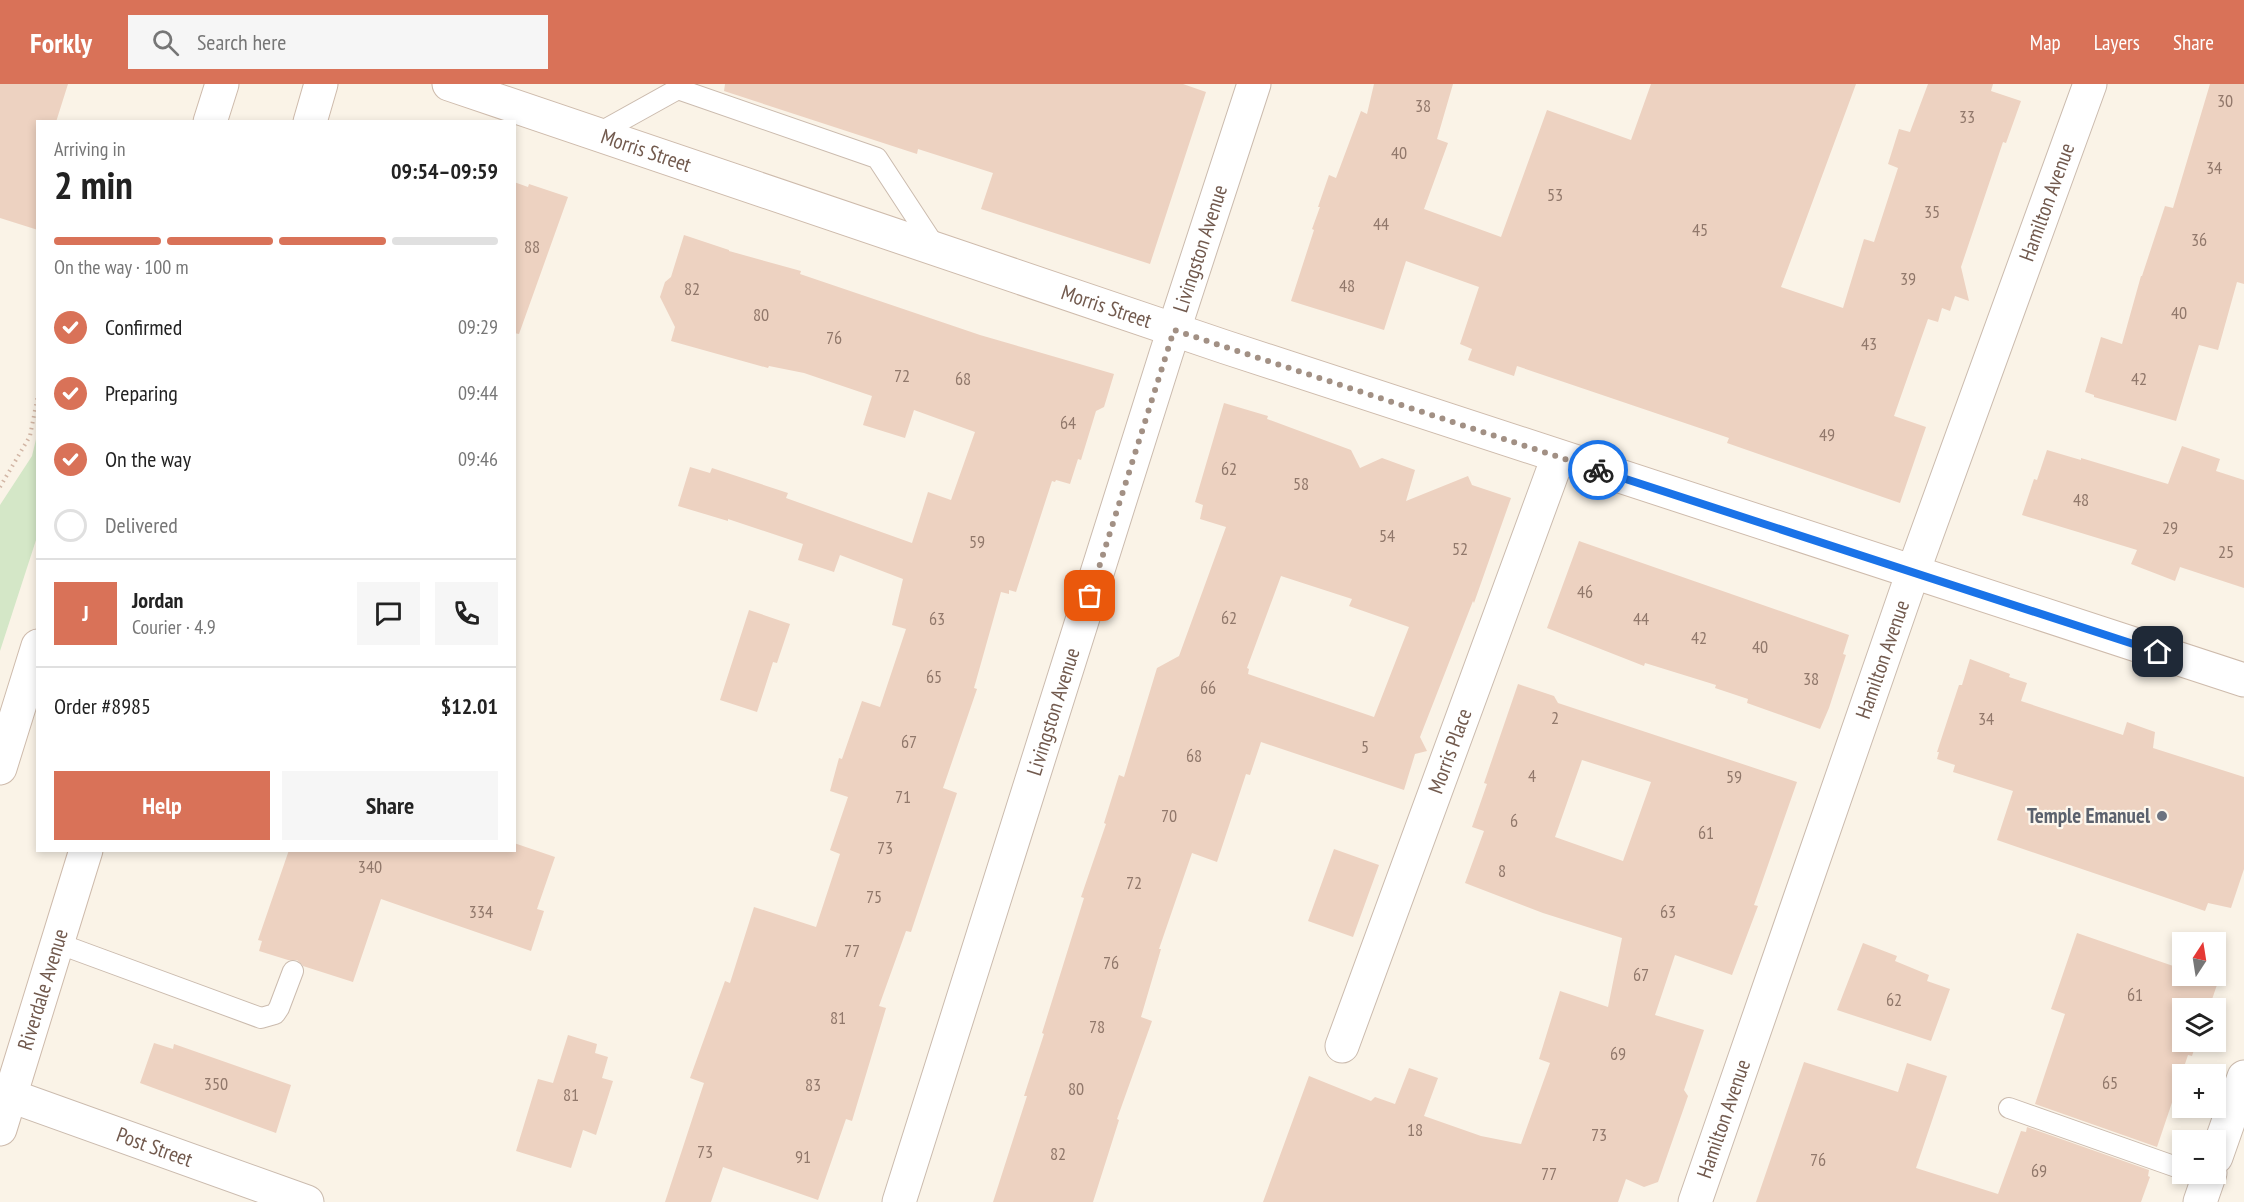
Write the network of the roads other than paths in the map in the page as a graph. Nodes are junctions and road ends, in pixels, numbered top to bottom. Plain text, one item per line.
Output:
1 (222, 84) edge
2 (321, 84) edge
3 (449, 84) edge
4 (1254, 84) edge
5 (2090, 84) edge
6 (211, 120) edge
7 (311, 120) edge
8 (597, 134) junction
9 (936, 249) junction
10 (1174, 330) junction
11 (1558, 457) junction
12 (1912, 572) junction
13 (36, 652) edge
14 (2244, 680) edge
15 (0, 768) edge
16 (85, 852) edge
17 (57, 943) junction
18 (293, 971) dead end
19 (1342, 1046) dead end
20 (2244, 1077) edge
21 (5, 1094) edge
22 (2009, 1108) dead end
23 (0, 1129) edge
24 (2221, 1130) edge
25 (2172, 1165) edge
26 (307, 1202) edge
27 (899, 1202) edge
28 (1695, 1202) edge

1 - 6 street
2 - 7 street
3 - 8 street, Morris Street
4 - 10 street, Livingston Avenue
5 - 12 street, Hamilton Avenue
8 - 9 street, Morris Street
8 - 9 lane
9 - 10 street, Morris Street
10 - 11 street, Morris Street
10 - 27 street, Livingston Avenue
11 - 12 street, Morris Street
11 - 19 street, Morris Place
12 - 14 street, Morris Street
12 - 28 street, Hamilton Avenue
13 - 15 street
16 - 17 street, Riverdale Avenue
17 - 18 lane
17 - 21 street, Riverdale Avenue
20 - 24 street
21 - 23 street, Riverdale Avenue
21 - 26 street, Post Street
22 - 25 lane

